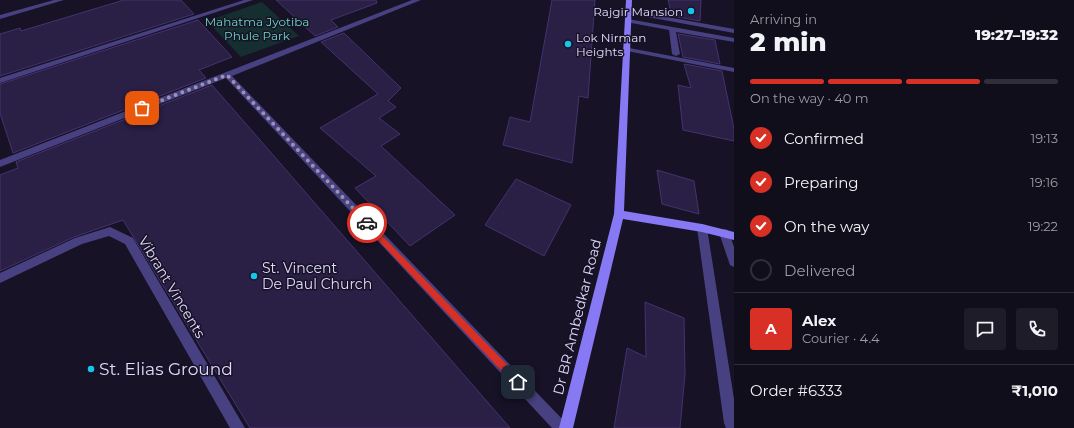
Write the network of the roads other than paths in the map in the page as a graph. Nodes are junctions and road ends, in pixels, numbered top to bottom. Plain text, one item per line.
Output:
1 (61, 0) edge
2 (250, 0) edge
3 (418, 0) edge
4 (629, 0) edge
5 (628, 16) junction
6 (0, 17) edge
7 (672, 29) junction
8 (734, 31) edge
9 (734, 40) edge
10 (627, 47) junction
11 (676, 54) junction
12 (734, 65) edge
13 (734, 70) edge
14 (227, 75) junction
15 (0, 81) edge
16 (0, 164) edge
17 (619, 214) junction
18 (702, 228) junction
19 (729, 235) edge
20 (734, 262) edge
21 (0, 278) edge
22 (238, 428) edge
23 (561, 428) edge
24 (566, 428) edge
25 (733, 428) edge

1 - 6 street
2 - 15 street
3 - 14 street
4 - 5 street, Dr BR Ambedkar Road
5 - 7 street
5 - 8 street
5 - 10 street, Dr BR Ambedkar Road
7 - 9 street
7 - 11 street
10 - 11 street
10 - 13 street
10 - 17 street, Dr BR Ambedkar Road
11 - 12 street
14 - 16 street
14 - 23 street
17 - 18 street
17 - 24 street, Dr BR Ambedkar Road
18 - 19 street
18 - 25 street
19 - 20 street
21 - 22 street, Vibrant Vincents

